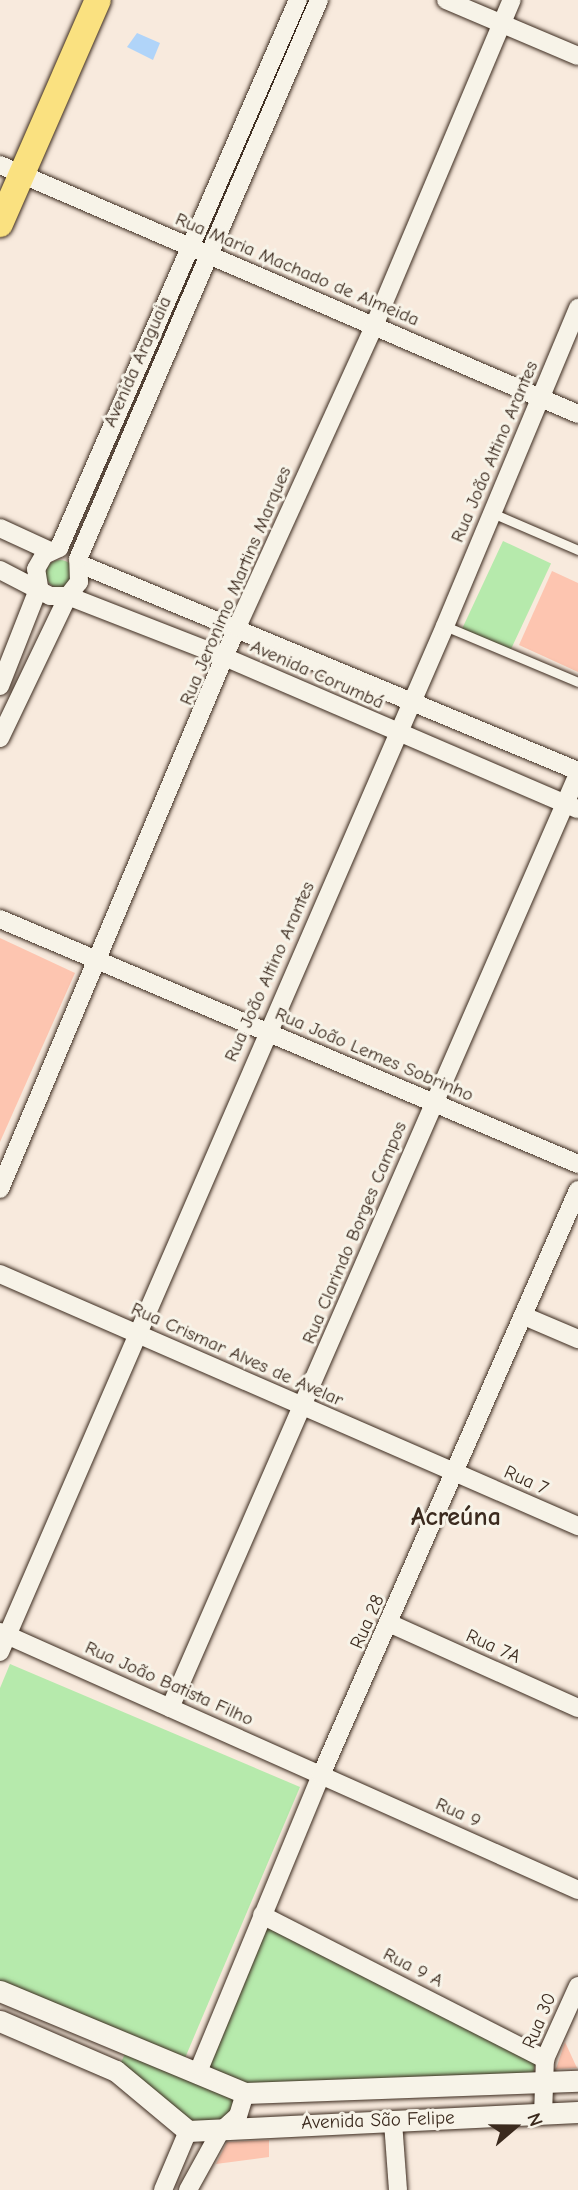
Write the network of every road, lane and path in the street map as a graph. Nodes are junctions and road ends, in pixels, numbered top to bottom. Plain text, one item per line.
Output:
1 (98, 0) edge
2 (298, 0) edge
3 (319, 0) edge
4 (446, 0) edge
5 (512, 0) edge
6 (502, 24) junction
7 (578, 57) edge
8 (255, 100) junction
9 (272, 109) junction
10 (12, 170) edge
11 (0, 224) edge
12 (192, 247) junction
13 (209, 255) junction
14 (578, 308) edge
15 (373, 326) junction
16 (539, 398) junction
17 (133, 403) junction
18 (578, 414) edge
19 (492, 513) junction
20 (0, 528) edge
21 (55, 550) junction
22 (578, 550) edge
23 (79, 561) junction
24 (0, 570) edge
25 (39, 587) junction
26 (68, 596) junction
27 (445, 626) junction
28 (237, 627) junction
29 (227, 657) junction
30 (578, 682) edge
31 (0, 686) edge
32 (411, 700) junction
33 (397, 733) junction
34 (0, 738) edge
35 (578, 773) edge
36 (571, 806) edge
37 (0, 919) edge
38 (100, 959) junction
39 (267, 1032) junction
40 (432, 1102) junction
41 (578, 1164) edge
42 (0, 1189) edge
43 (578, 1189) edge
44 (0, 1274) edge
45 (524, 1316) junction
46 (135, 1334) junction
47 (578, 1339) edge
48 (304, 1407) junction
49 (457, 1474) junction
50 (578, 1527) edge
51 (391, 1624) junction
52 (2, 1640) edge
53 (170, 1707) junction
54 (578, 1708) edge
55 (321, 1775) junction
56 (578, 1890) edge
57 (262, 1915) junction
58 (578, 1986) edge
59 (0, 1991) edge
60 (0, 2021) edge
61 (128, 2046) junction
62 (545, 2059) junction
63 (116, 2071) junction
64 (198, 2073) junction
65 (578, 2081) edge
66 (542, 2083) junction
67 (245, 2093) junction
68 (578, 2112) edge
69 (543, 2115) junction
70 (393, 2122) junction
71 (188, 2131) junction
72 (220, 2132) junction
73 (163, 2190) edge
74 (188, 2190) edge
75 (398, 2190) edge

1 - 10 main road
2 - 8 street, Avenida Araguaia
3 - 9 street, Avenida Araguaia
4 - 6 street
5 - 6 street, Rua Jeronimo Martins Marques
6 - 7 street
6 - 15 street, Rua Jeronimo Martins Marques
8 - 9 street
8 - 12 street, Avenida Araguaia
9 - 13 street, Avenida Araguaia
10 - 11 main road
10 - 12 street, Rua Maria Machado de Almeida
12 - 13 street, Rua Maria Machado de Almeida
12 - 17 street, Avenida Araguaia
13 - 15 street, Rua Maria Machado de Almeida
13 - 17 street, Avenida Araguaia
14 - 16 street, Rua João Altino Arantes
15 - 16 street, Rua Maria Machado de Almeida
15 - 28 street, Rua Jeronimo Martins Marques
16 - 18 street, Rua Maria Machado de Almeida
16 - 19 street, Rua João Altino Arantes
17 - 21 street, Avenida Araguaia
17 - 23 street, Avenida Araguaia
19 - 22 lane
19 - 27 street, Rua João Altino Arantes
20 - 21 street, Avenida Corumbá
21 - 23 street, Avenida Corumbá
21 - 25 street, Avenida Araguaia
23 - 26 street, Avenida Araguaia
23 - 28 street, Avenida Corumbá
24 - 25 street, Avenida Corumbá
25 - 26 street, Avenida Corumbá
25 - 31 street, Avenida Araguaia
26 - 29 street, Avenida Corumbá
26 - 34 street, Avenida Araguaia
27 - 30 lane
27 - 32 street, Rua João Altino Arantes
28 - 29 street, Rua Jeronimo Martins Marques
28 - 32 street, Avenida Corumbá
29 - 33 street, Avenida Corumbá
29 - 38 street, Rua Jeronimo Martins Marques
32 - 33 street, Rua João Altino Arantes
32 - 35 street, Avenida Corumbá
33 - 36 street, Avenida Corumbá
33 - 39 street, Rua João Altino Arantes
35 - 36 street, Rua Clarindo Borges Campos
36 - 40 street, Rua Clarindo Borges Campos
37 - 38 street, Rua João Lemes Sobrinho
38 - 39 street, Rua João Lemes Sobrinho
38 - 42 street, Rua Jeronimo Martins Marques
39 - 40 street, Rua João Lemes Sobrinho
39 - 46 street, Rua João Altino Arantes
40 - 41 street, Rua João Lemes Sobrinho
40 - 48 street, Rua Clarindo Borges Campos
43 - 45 street, Rua 28
44 - 46 street, Rua Crismar Alves de Avelar
45 - 47 street
45 - 49 street, Rua 28
46 - 48 street, Rua Crismar Alves de Avelar
46 - 52 street, Rua João Altino Arantes
48 - 49 street, Rua Crismar Alves de Avelar
48 - 53 street, Rua Clarindo Borges Campos
49 - 50 street, Rua 7
49 - 51 street, Rua 28
51 - 54 street, Rua 7A
51 - 55 street, Rua 28
52 - 53 street, Rua João Batista Filho
53 - 55 street, Rua João Batista Filho
55 - 56 street, Rua 9
55 - 57 street, Rua 28
57 - 62 street, Rua 9 A
57 - 64 street, Rua 28
58 - 62 street, Rua 30
59 - 61 street, Avenida São Felipe
60 - 63 street
61 - 63 street
61 - 64 street, Avenida São Felipe
62 - 66 street, Rua 30
63 - 71 street
64 - 67 street, Avenida São Felipe
65 - 66 street, Avenida São Felipe
66 - 67 street, Avenida São Felipe
66 - 69 street, Rua 30
67 - 72 street
68 - 69 street, Avenida São Felipe
69 - 70 street, Avenida São Felipe
70 - 72 street, Avenida São Felipe
70 - 75 street
71 - 72 street, Avenida São Felipe
71 - 73 street
72 - 74 street

